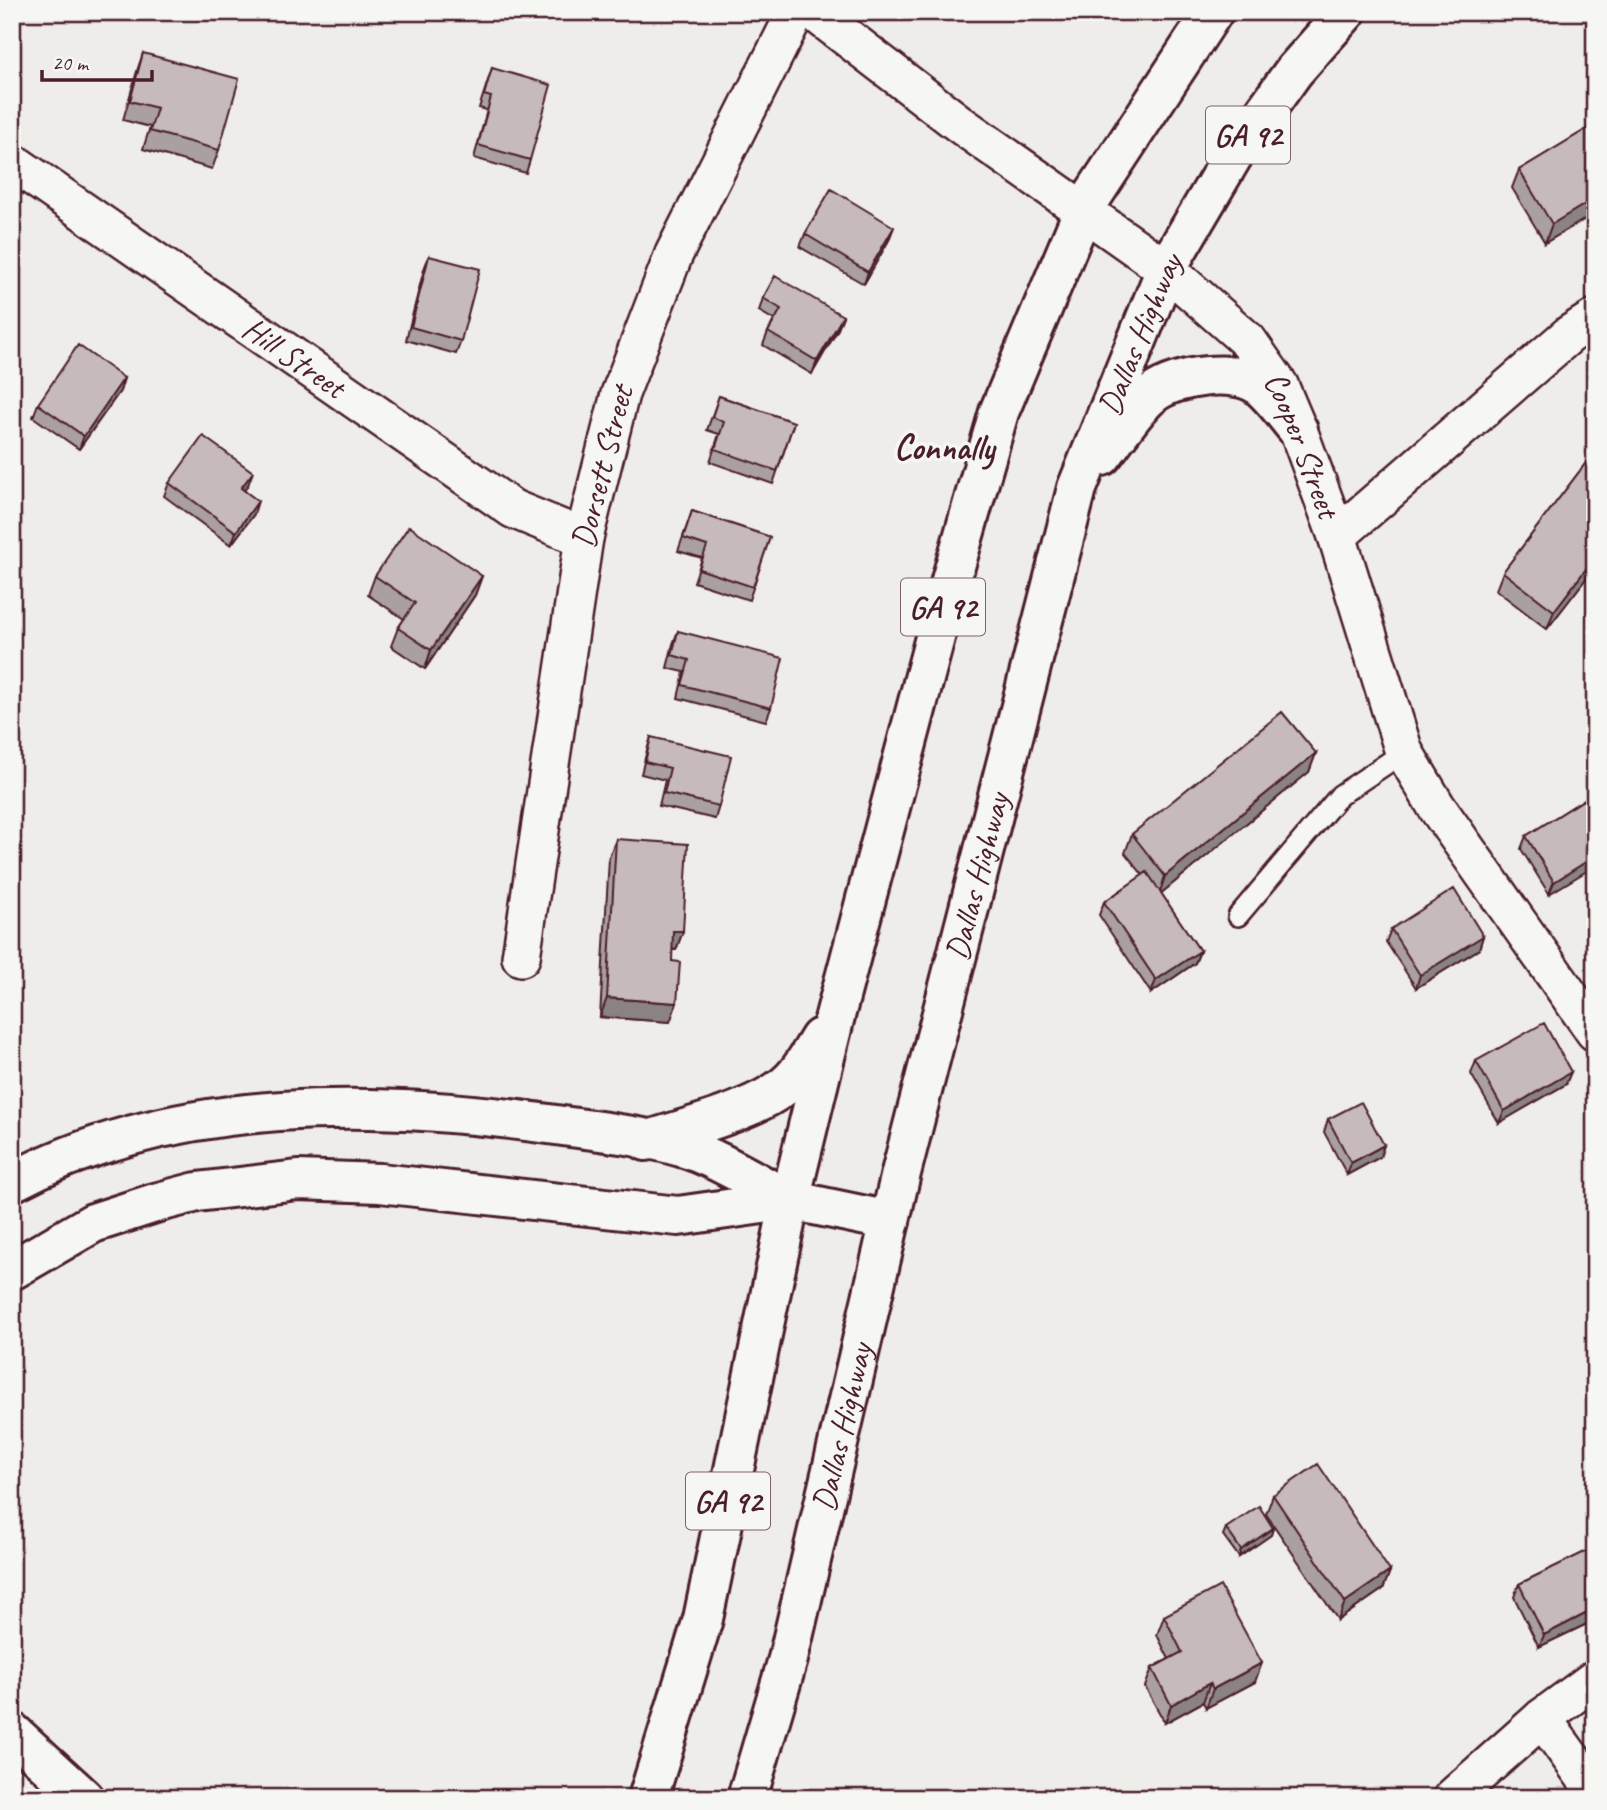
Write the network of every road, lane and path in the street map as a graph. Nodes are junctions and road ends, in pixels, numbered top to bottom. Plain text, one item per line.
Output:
1 (796, 12) edge
2 (814, 12) edge
3 (1213, 12) edge
4 (1346, 12) edge
5 (12, 162) edge
6 (1084, 209) junction
7 (1166, 268) junction
8 (1595, 318) edge
9 (1298, 430) junction
10 (1077, 488) junction
11 (1337, 536) junction
12 (584, 538) junction
13 (1404, 752) junction
14 (1238, 916) dead end
15 (521, 957) dead end
16 (835, 1017) junction
17 (1595, 1032) edge
18 (646, 1140) junction
19 (12, 1182) edge
20 (790, 1200) junction
21 (890, 1221) junction
22 (12, 1270) edge
23 (1595, 1679) edge
24 (1542, 1718) junction
25 (12, 1732) edge
26 (1595, 1791) edge
27 (84, 1798) edge
28 (648, 1798) edge
29 (747, 1798) edge
30 (1452, 1798) edge

1 - 12 street, Dorsett Street
2 - 6 street, Cooper Street
3 - 6 main road, GA 92
4 - 7 main road, Dallas Highway / GA 92
5 - 12 street, Hill Street
6 - 7 street, Cooper Street
6 - 16 main road, GA 92
7 - 9 street, Cooper Street
7 - 10 main road, Dallas Highway / GA 92
8 - 11 street
9 - 10 main road
9 - 11 street, Cooper Street
10 - 21 main road, Dallas Highway / GA 92
11 - 13 street, Cooper Street
12 - 15 street, Dorsett Street
13 - 14 lane
13 - 17 street, Cooper Street
16 - 18 main road
16 - 20 main road, GA 92
18 - 19 main road
18 - 20 main road
20 - 21 main road
20 - 22 main road
20 - 28 main road, GA 92
21 - 29 main road, Dallas Highway / GA 92
23 - 24 street
24 - 26 street
24 - 30 street
25 - 27 main road

